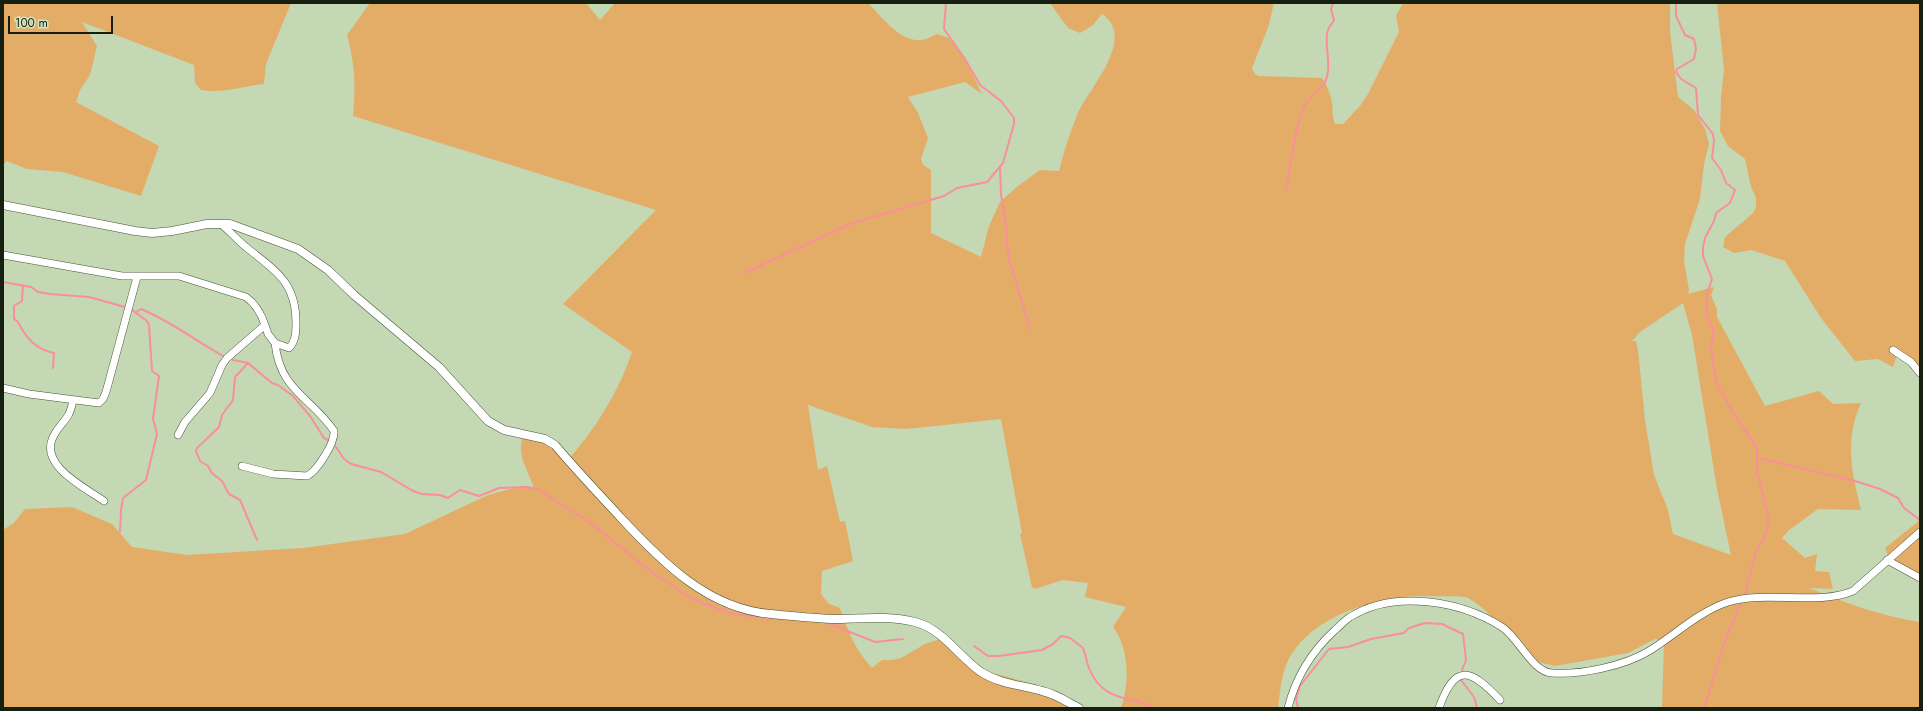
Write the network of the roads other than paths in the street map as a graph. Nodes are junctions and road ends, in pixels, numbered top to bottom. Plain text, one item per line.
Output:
1 (3, 205) edge
2 (221, 224) junction
3 (3, 255) edge
4 (137, 277) junction
5 (265, 325) junction
6 (275, 343) junction
7 (1893, 350) dead end
8 (1920, 373) edge
9 (3, 388) edge
10 (73, 400) junction
11 (178, 435) dead end
12 (242, 466) dead end
13 (104, 501) dead end
14 (1920, 532) edge
15 (1887, 560) junction
16 (1920, 578) edge
17 (1500, 700) dead end
18 (1079, 708) edge
19 (1288, 708) edge
20 (1439, 708) edge

1 - 2 street
2 - 6 street
2 - 18 street
3 - 4 street
4 - 5 street
4 - 10 street
5 - 6 street
5 - 11 street
6 - 12 street
7 - 8 street
9 - 10 street
10 - 13 street
14 - 15 street
15 - 16 street
15 - 19 street
17 - 20 street

